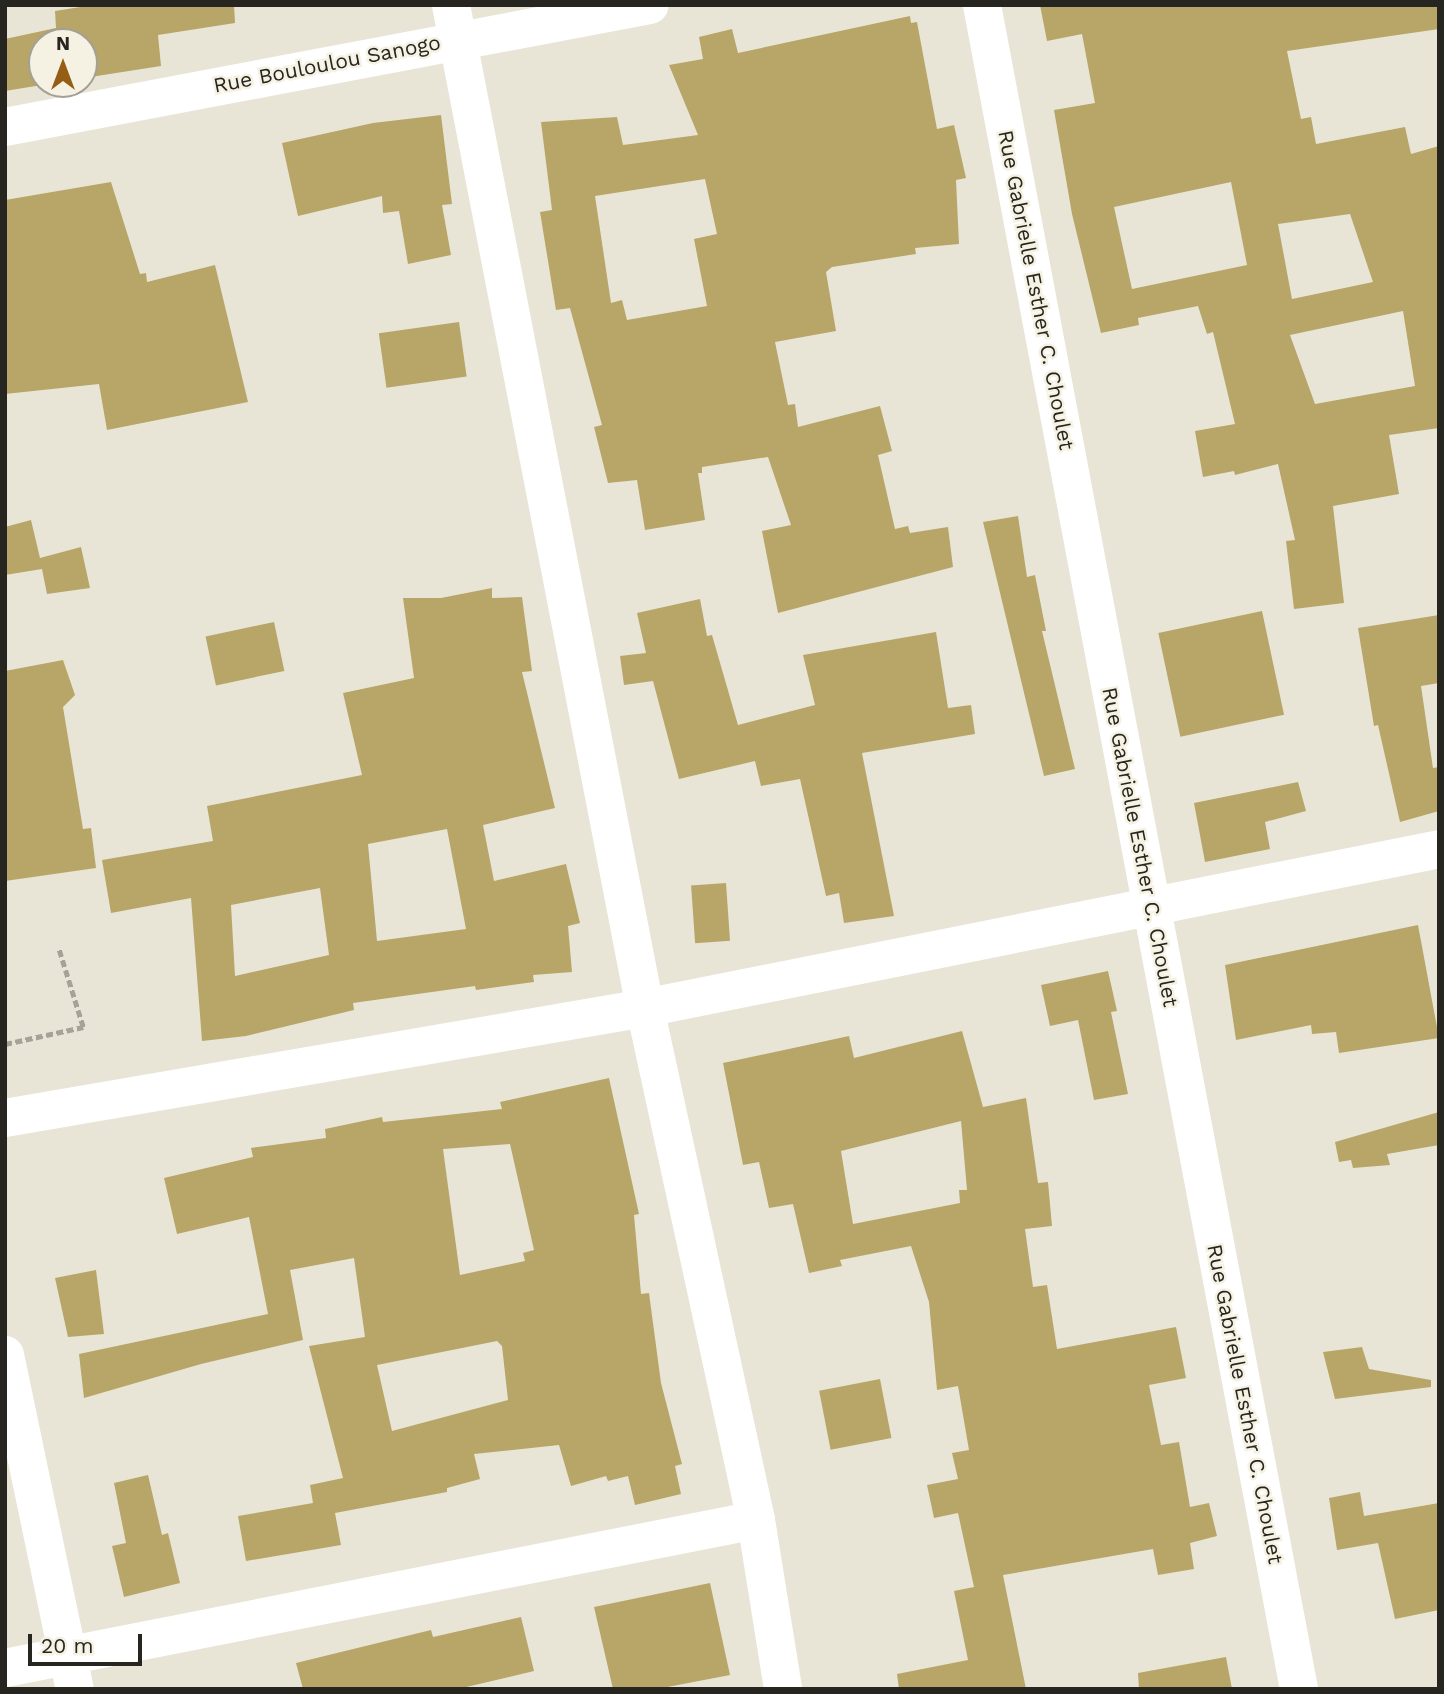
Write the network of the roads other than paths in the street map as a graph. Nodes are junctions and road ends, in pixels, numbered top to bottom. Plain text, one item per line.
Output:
1 (650, 5) edge
2 (982, 5) edge
3 (454, 22) edge
4 (5, 127) edge
5 (1439, 849) edge
6 (1151, 907) junction
7 (645, 1008) junction
8 (5, 1118) edge
9 (5, 1356) edge
10 (756, 1520) junction
11 (5, 1668) edge
12 (72, 1672) edge
13 (783, 1689) edge
14 (1299, 1689) edge

1 - 3 street, Rue Bouloulou Sanogo
2 - 6 street, Rue Gabrielle Esther C. Choulet
3 - 4 street, Rue Bouloulou Sanogo
3 - 7 street
5 - 6 street
6 - 7 street
6 - 14 street, Rue Gabrielle Esther C. Choulet
7 - 8 street
7 - 10 street
9 - 12 street
10 - 12 street
10 - 13 street
11 - 12 street

